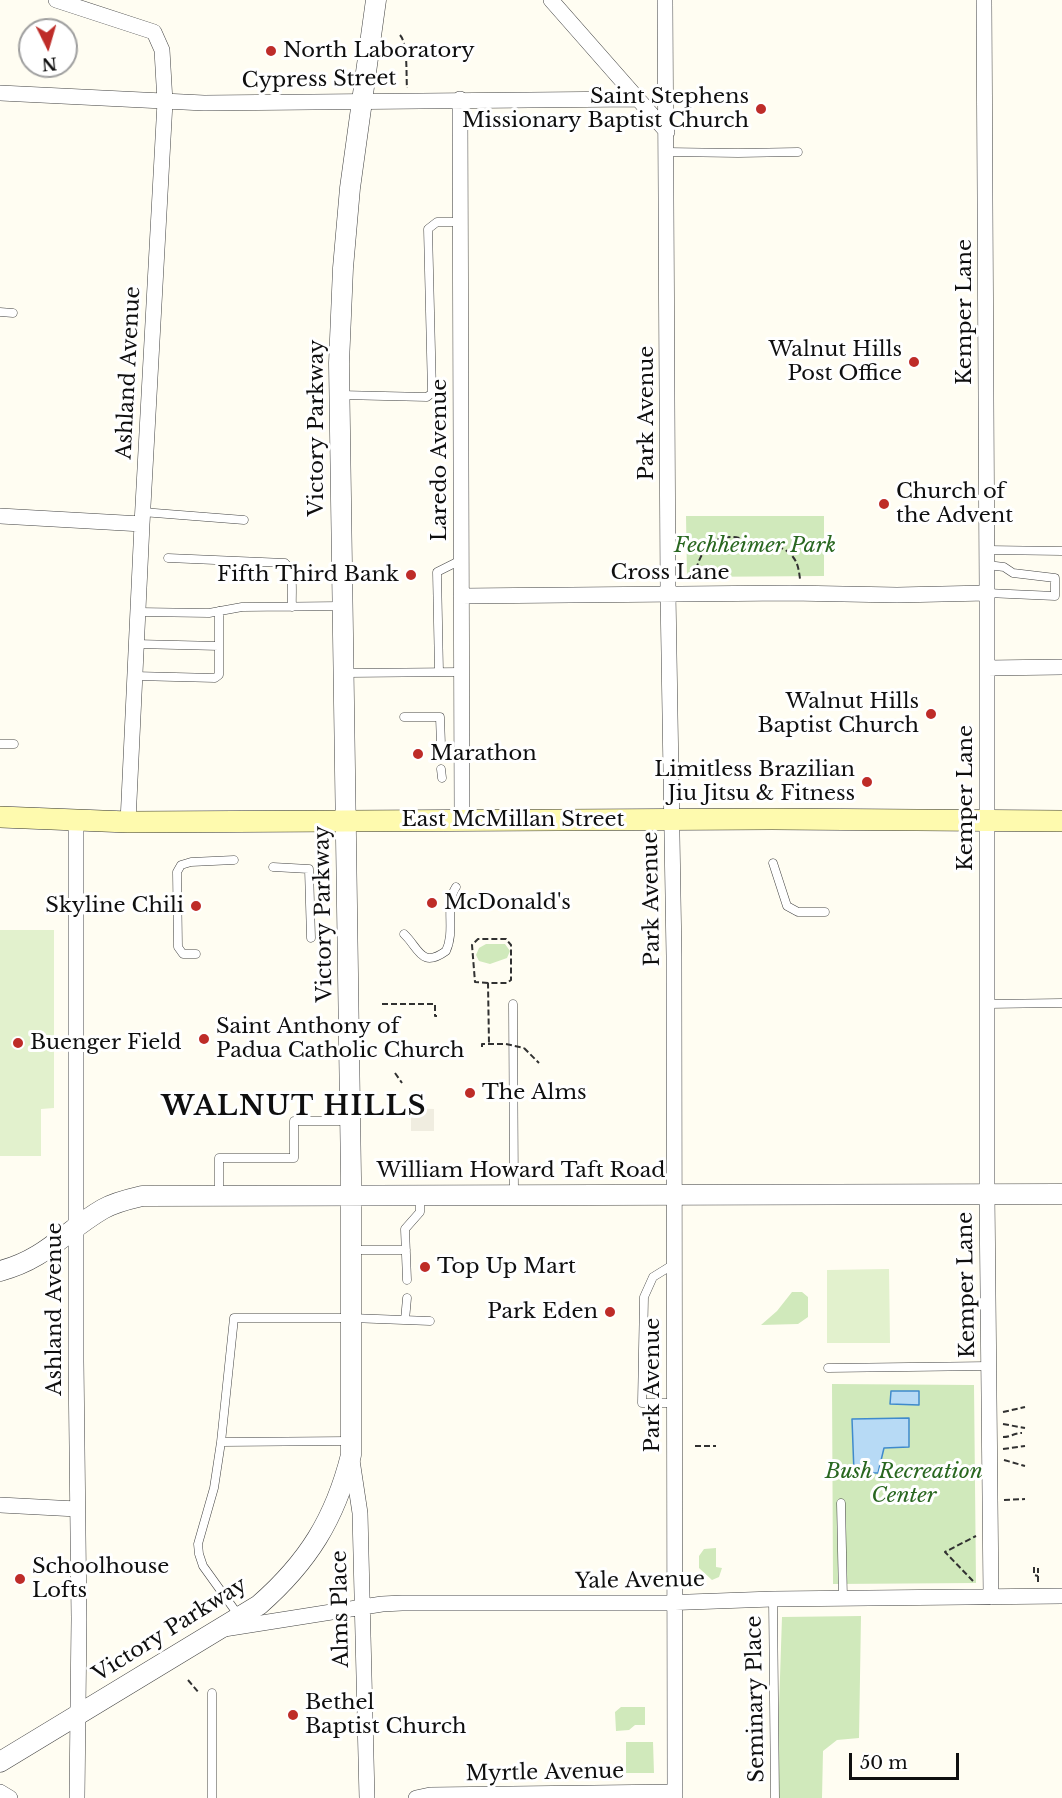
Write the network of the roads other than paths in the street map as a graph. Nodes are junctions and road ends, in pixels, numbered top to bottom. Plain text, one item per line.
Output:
1 (56, 0) edge
2 (376, 0) edge
3 (551, 0) edge
4 (666, 0) edge
5 (984, 0) edge
6 (0, 93) edge
7 (460, 99) junction
8 (638, 99) junction
9 (362, 101) junction
10 (165, 102) junction
11 (667, 132) junction
12 (667, 152) junction
13 (798, 152) dead end
14 (460, 222) junction
15 (0, 312) edge
16 (13, 313) dead end
17 (339, 395) junction
18 (0, 516) edge
19 (142, 518) junction
20 (244, 520) dead end
21 (1062, 551) edge
22 (168, 558) dead end
23 (987, 558) junction
24 (461, 560) junction
25 (668, 593) junction
26 (987, 593) junction
27 (461, 596) junction
28 (342, 606) junction
29 (292, 607) junction
30 (219, 611) junction
31 (138, 612) junction
32 (136, 645) junction
33 (219, 646) junction
34 (1062, 667) edge
35 (987, 668) junction
36 (439, 672) junction
37 (462, 672) junction
38 (344, 673) junction
39 (135, 676) junction
40 (404, 717) dead end
41 (0, 744) edge
42 (14, 744) dead end
43 (441, 745) dead end
44 (0, 817) edge
45 (672, 819) junction
46 (988, 820) junction
47 (76, 821) junction
48 (346, 821) junction
49 (462, 821) junction
50 (1062, 821) edge
51 (128, 822) junction
52 (234, 860) dead end
53 (773, 863) dead end
54 (273, 867) dead end
55 (456, 887) dead end
56 (825, 912) dead end
57 (404, 934) dead end
58 (311, 938) dead end
59 (196, 954) dead end
60 (1062, 1003) edge
61 (513, 1004) dead end
62 (987, 1004) junction
63 (350, 1121) junction
64 (421, 1194) junction
65 (514, 1194) junction
66 (987, 1194) junction
67 (1062, 1194) edge
68 (219, 1195) junction
69 (351, 1195) junction
70 (675, 1196) junction
71 (76, 1228) junction
72 (351, 1250) junction
73 (406, 1250) junction
74 (674, 1264) junction
75 (0, 1271) edge
76 (404, 1280) dead end
77 (405, 1301) dead end
78 (351, 1318) junction
79 (405, 1320) junction
80 (430, 1321) dead end
81 (988, 1366) junction
82 (828, 1368) dead end
83 (674, 1403) junction
84 (221, 1442) junction
85 (351, 1448) junction
86 (841, 1503) dead end
87 (0, 1505) edge
88 (77, 1509) junction
89 (1062, 1596) edge
90 (991, 1597) junction
91 (773, 1599) junction
92 (843, 1599) junction
93 (676, 1602) junction
94 (362, 1607) junction
95 (240, 1618) junction
96 (221, 1629) junction
97 (212, 1693) dead end
98 (78, 1716) junction
99 (0, 1762) edge
100 (0, 1792) edge
101 (675, 1795) edge
102 (10, 1798) edge
103 (77, 1798) edge
104 (212, 1798) edge
105 (367, 1798) edge
106 (416, 1798) edge
107 (776, 1798) edge

1 - 10 street, Ashland Avenue
2 - 9 street, Victory Parkway
3 - 8 street
4 - 11 street, Park Avenue
5 - 23 street, Kemper Lane
6 - 10 street, Cypress Street
7 - 8 street, Cypress Street
7 - 9 street, Cypress Street
7 - 14 street, Laredo Avenue
8 - 11 street
9 - 10 street, Cypress Street
9 - 17 street, Victory Parkway
10 - 19 street, Ashland Avenue
11 - 12 street, Park Avenue
12 - 13 lane
12 - 25 street, Park Avenue
14 - 17 lane
14 - 24 street, Laredo Avenue
15 - 16 lane
17 - 28 street, Victory Parkway
18 - 19 street
19 - 20 lane
19 - 31 street, Ashland Avenue
21 - 23 lane
22 - 29 lane
23 - 26 street, Kemper Lane
23 - 26 lane
24 - 27 street, Laredo Avenue
24 - 36 lane
25 - 26 street, Cross Lane
25 - 27 street, Cross Lane
25 - 45 street, Park Avenue
26 - 35 street, Kemper Lane
27 - 37 street, Laredo Avenue
28 - 29 lane
28 - 38 street, Victory Parkway
29 - 30 lane
30 - 31 lane
30 - 33 lane
31 - 32 street, Ashland Avenue
32 - 33 lane
32 - 39 street, Ashland Avenue
33 - 39 lane
34 - 35 street
35 - 46 street, Kemper Lane
36 - 37 lane
36 - 38 lane
37 - 49 street, Laredo Avenue
38 - 48 street, Victory Parkway
39 - 51 street, Ashland Avenue
40 - 43 lane
41 - 42 lane
44 - 47 main road, East McMillan Street
45 - 46 main road, East McMillan Street
45 - 49 main road, East McMillan Street
45 - 70 street, Park Avenue
46 - 50 main road, East McMillan Street
46 - 62 street, Kemper Lane
47 - 51 main road, East McMillan Street
47 - 71 street, Ashland Avenue
48 - 49 main road, East McMillan Street
48 - 51 main road, East McMillan Street
48 - 63 street, Victory Parkway
52 - 59 lane
53 - 56 lane
54 - 58 lane
55 - 57 lane
60 - 62 lane
61 - 65 lane
62 - 66 street, Kemper Lane
63 - 68 lane
63 - 69 street, Victory Parkway
64 - 65 street, William Howard Taft Road
64 - 69 street, William Howard Taft Road
64 - 73 lane
65 - 70 street, William Howard Taft Road
66 - 67 street, William Howard Taft Road
66 - 70 street, William Howard Taft Road
66 - 81 street, Kemper Lane
68 - 69 street, William Howard Taft Road
68 - 71 street, William Howard Taft Road
69 - 72 street, Victory Parkway
70 - 74 street, Park Avenue
71 - 75 street, William Howard Taft Road
71 - 88 street, Ashland Avenue
72 - 73 lane
72 - 78 street, Victory Parkway
73 - 76 lane
74 - 83 street, Park Avenue
74 - 83 lane
77 - 79 lane
78 - 79 lane
78 - 84 lane
78 - 85 street, Victory Parkway
79 - 80 lane
81 - 82 lane
81 - 90 street, Kemper Lane
83 - 93 street, Park Avenue
84 - 85 lane
84 - 95 lane
85 - 94 street, Alms Place
85 - 95 street, Victory Parkway
86 - 92 lane
87 - 88 street
88 - 98 street, Ashland Avenue
89 - 90 street, Yale Avenue
90 - 92 street, Yale Avenue
91 - 92 street, Yale Avenue
91 - 93 street, Yale Avenue
91 - 107 lane, Seminary Place
93 - 94 street, Yale Avenue
93 - 101 street, Park Avenue
94 - 96 street, Yale Avenue
94 - 105 street, Alms Place
95 - 96 street, Victory Parkway
96 - 98 street, Victory Parkway
97 - 104 lane
98 - 99 street, Victory Parkway
98 - 103 street, Ashland Avenue
100 - 102 street
101 - 106 street, Myrtle Avenue

